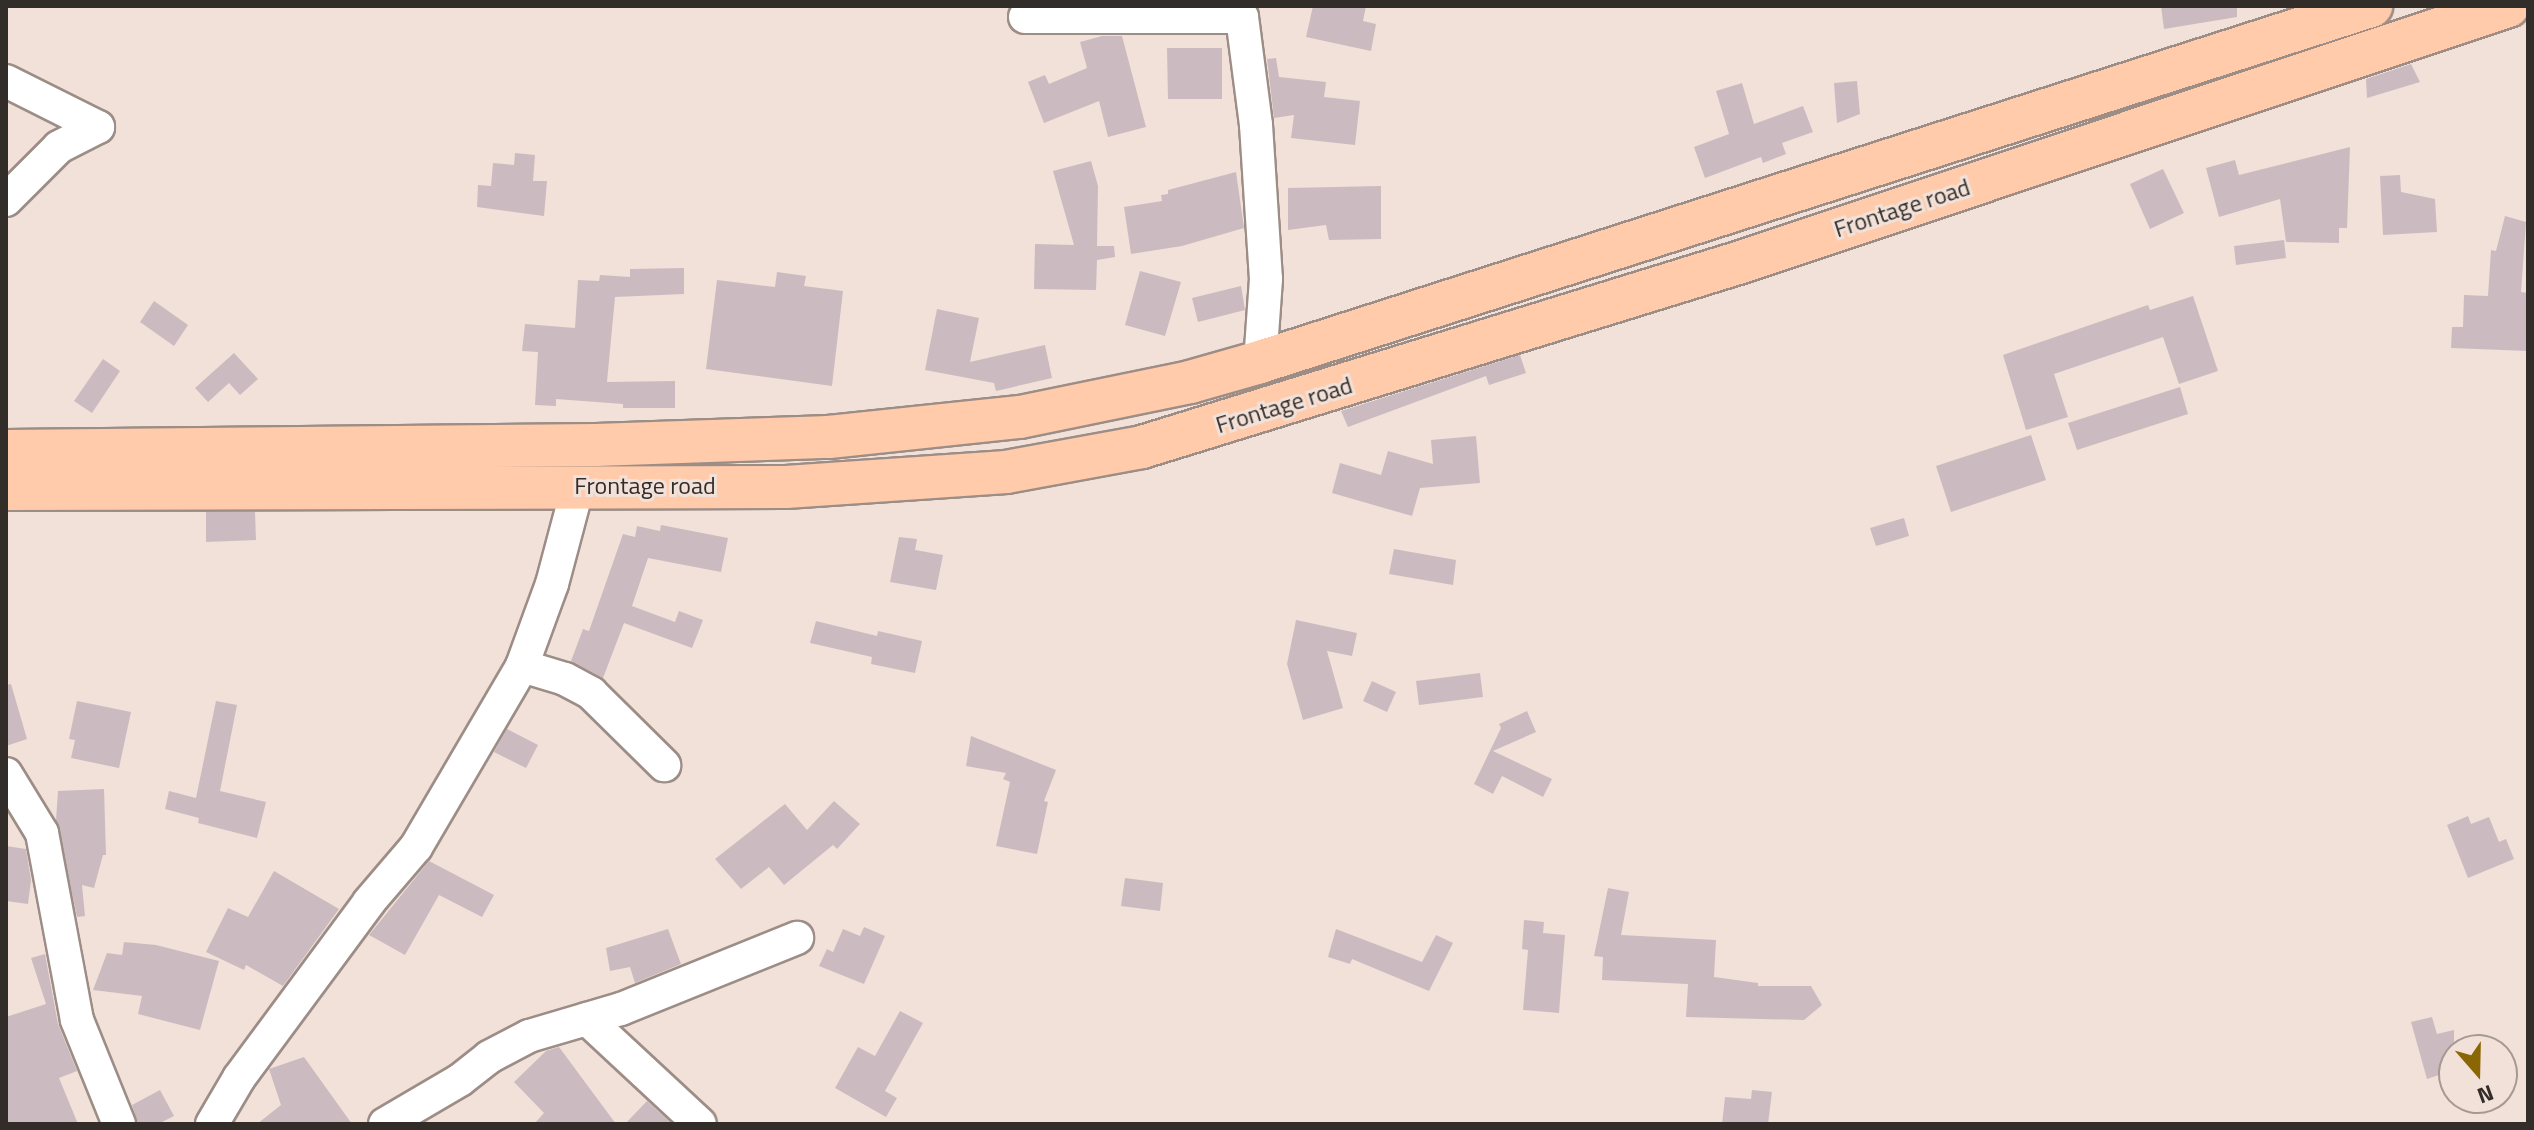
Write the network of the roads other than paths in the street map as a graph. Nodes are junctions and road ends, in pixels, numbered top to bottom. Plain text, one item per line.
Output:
1 (2368, 6) edge
2 (2508, 6) edge
3 (1025, 17) dead end
4 (6, 81) edge
5 (6, 200) edge
6 (1260, 362) junction
7 (1190, 382) junction
8 (1203, 430) junction
9 (6, 451) edge
10 (578, 486) junction
11 (6, 489) edge
12 (522, 666) junction
13 (664, 765) dead end
14 (6, 774) edge
15 (797, 938) dead end
16 (587, 1019) junction
17 (119, 1124) edge
18 (212, 1124) edge
19 (385, 1124) edge
20 (700, 1124) edge

1 - 6 main road
2 - 8 main road, Frontage road
3 - 6 street
4 - 5 street
6 - 7 main road
7 - 8 main road
7 - 9 main road
8 - 10 main road, Frontage road
10 - 11 main road, Frontage road
10 - 12 street
12 - 13 street
12 - 18 street
14 - 17 street
15 - 16 street
16 - 19 street
16 - 20 street

